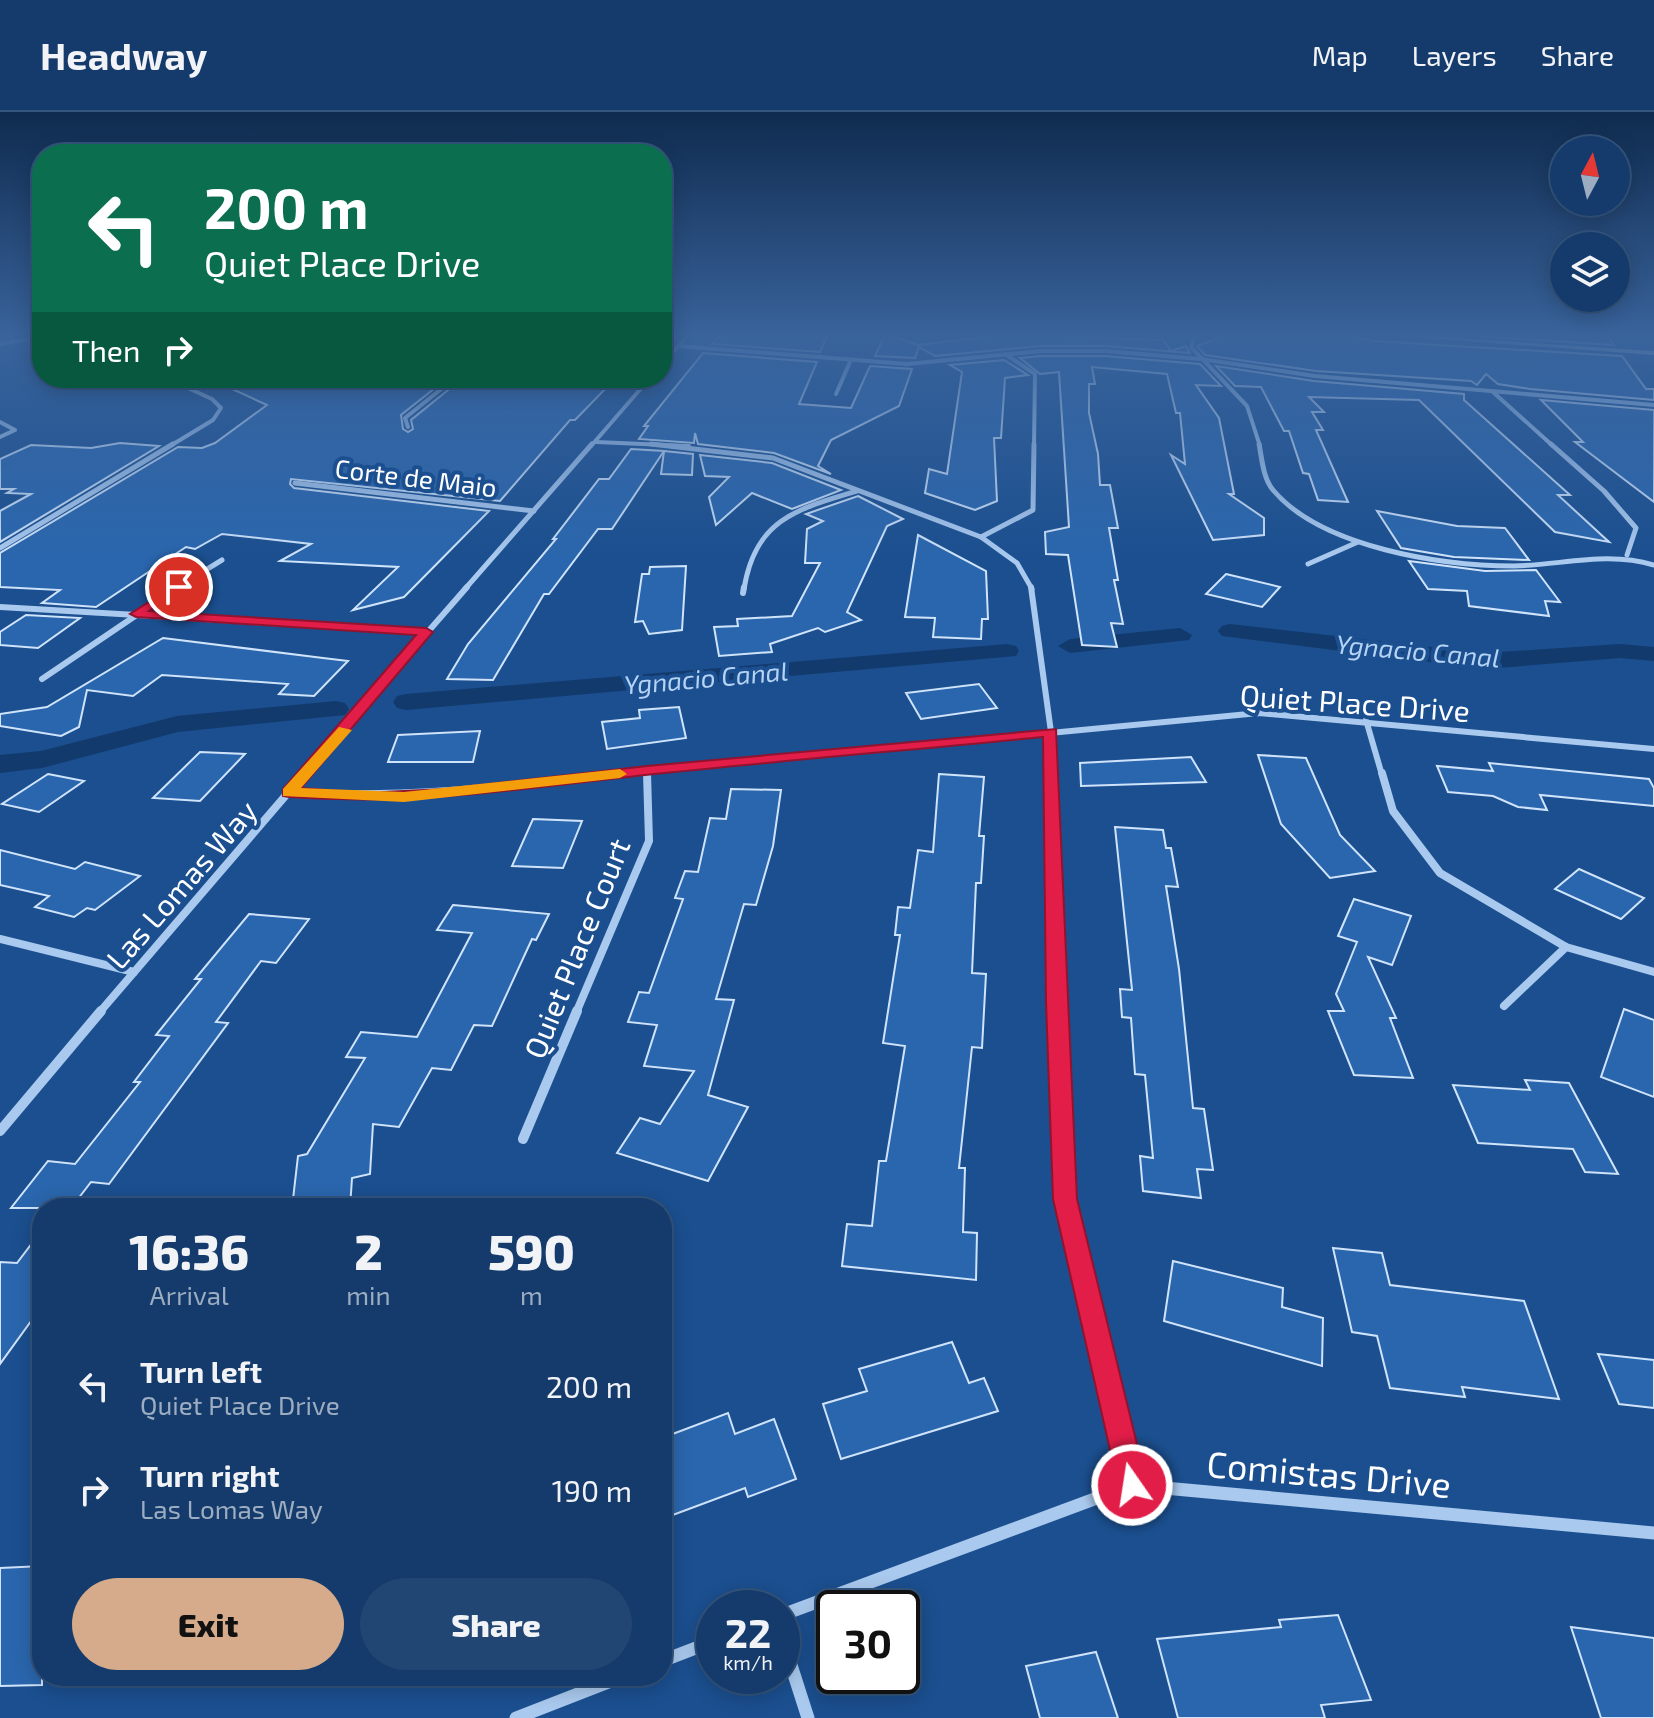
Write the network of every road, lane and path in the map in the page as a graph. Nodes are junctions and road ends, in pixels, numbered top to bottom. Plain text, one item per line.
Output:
1 (220, 409) edge
2 (416, 409) edge
3 (624, 409) edge
4 (1034, 409) edge
5 (1247, 409) edge
6 (1510, 409) edge
7 (0, 422) edge
8 (408, 427) dead end
9 (0, 437) edge
10 (596, 442) junction
11 (295, 483) dead end
12 (858, 491) junction
13 (534, 511) junction
14 (981, 537) junction
15 (1358, 542) junction
16 (0, 548) edge
17 (1627, 555) junction
18 (222, 560) dead end
19 (1308, 564) dead end
20 (1654, 565) edge
21 (743, 593) dead end
22 (0, 607) edge
23 (136, 614) junction
24 (426, 632) junction
25 (42, 679) dead end
26 (1366, 720) junction
27 (1051, 732) junction
28 (1654, 749) edge
29 (647, 770) junction
30 (289, 792) junction
31 (0, 939) edge
32 (1566, 947) junction
33 (134, 972) junction
34 (1654, 972) edge
35 (1504, 1006) dead end
36 (0, 1131) edge
37 (523, 1139) dead end
38 (1132, 1485) junction
39 (1654, 1533) edge
40 (800, 1608) edge
41 (696, 1648) edge
42 (672, 1657) edge
43 (598, 1686) edge
44 (800, 1693) edge
45 (516, 1718) edge
46 (808, 1718) edge

1 - 16 street
2 - 8 street
3 - 10 street, Las Lomas Way
4 - 14 street
5 - 15 street
6 - 17 street
7 - 9 street
10 - 12 street
10 - 13 street, Las Lomas Way
11 - 13 street, Corte de Maio
12 - 14 street
12 - 21 street
13 - 24 street, Las Lomas Way
14 - 27 street
15 - 17 street
15 - 19 street
17 - 20 street
18 - 23 street
22 - 23 street
23 - 24 street
23 - 25 street
24 - 30 street, Las Lomas Way
26 - 27 street, Quiet Place Drive
26 - 28 street, Quiet Place Drive
26 - 32 street
27 - 29 street, Quiet Place Drive
27 - 38 street
29 - 30 street, Quiet Place Drive
29 - 37 street, Quiet Place Court
30 - 33 street, Las Lomas Way
31 - 33 street
32 - 34 street
32 - 35 street
33 - 36 street, Las Lomas Way
38 - 39 street, Comistas Drive
38 - 40 street, Comistas Drive
41 - 42 street
43 - 45 street
44 - 46 street

